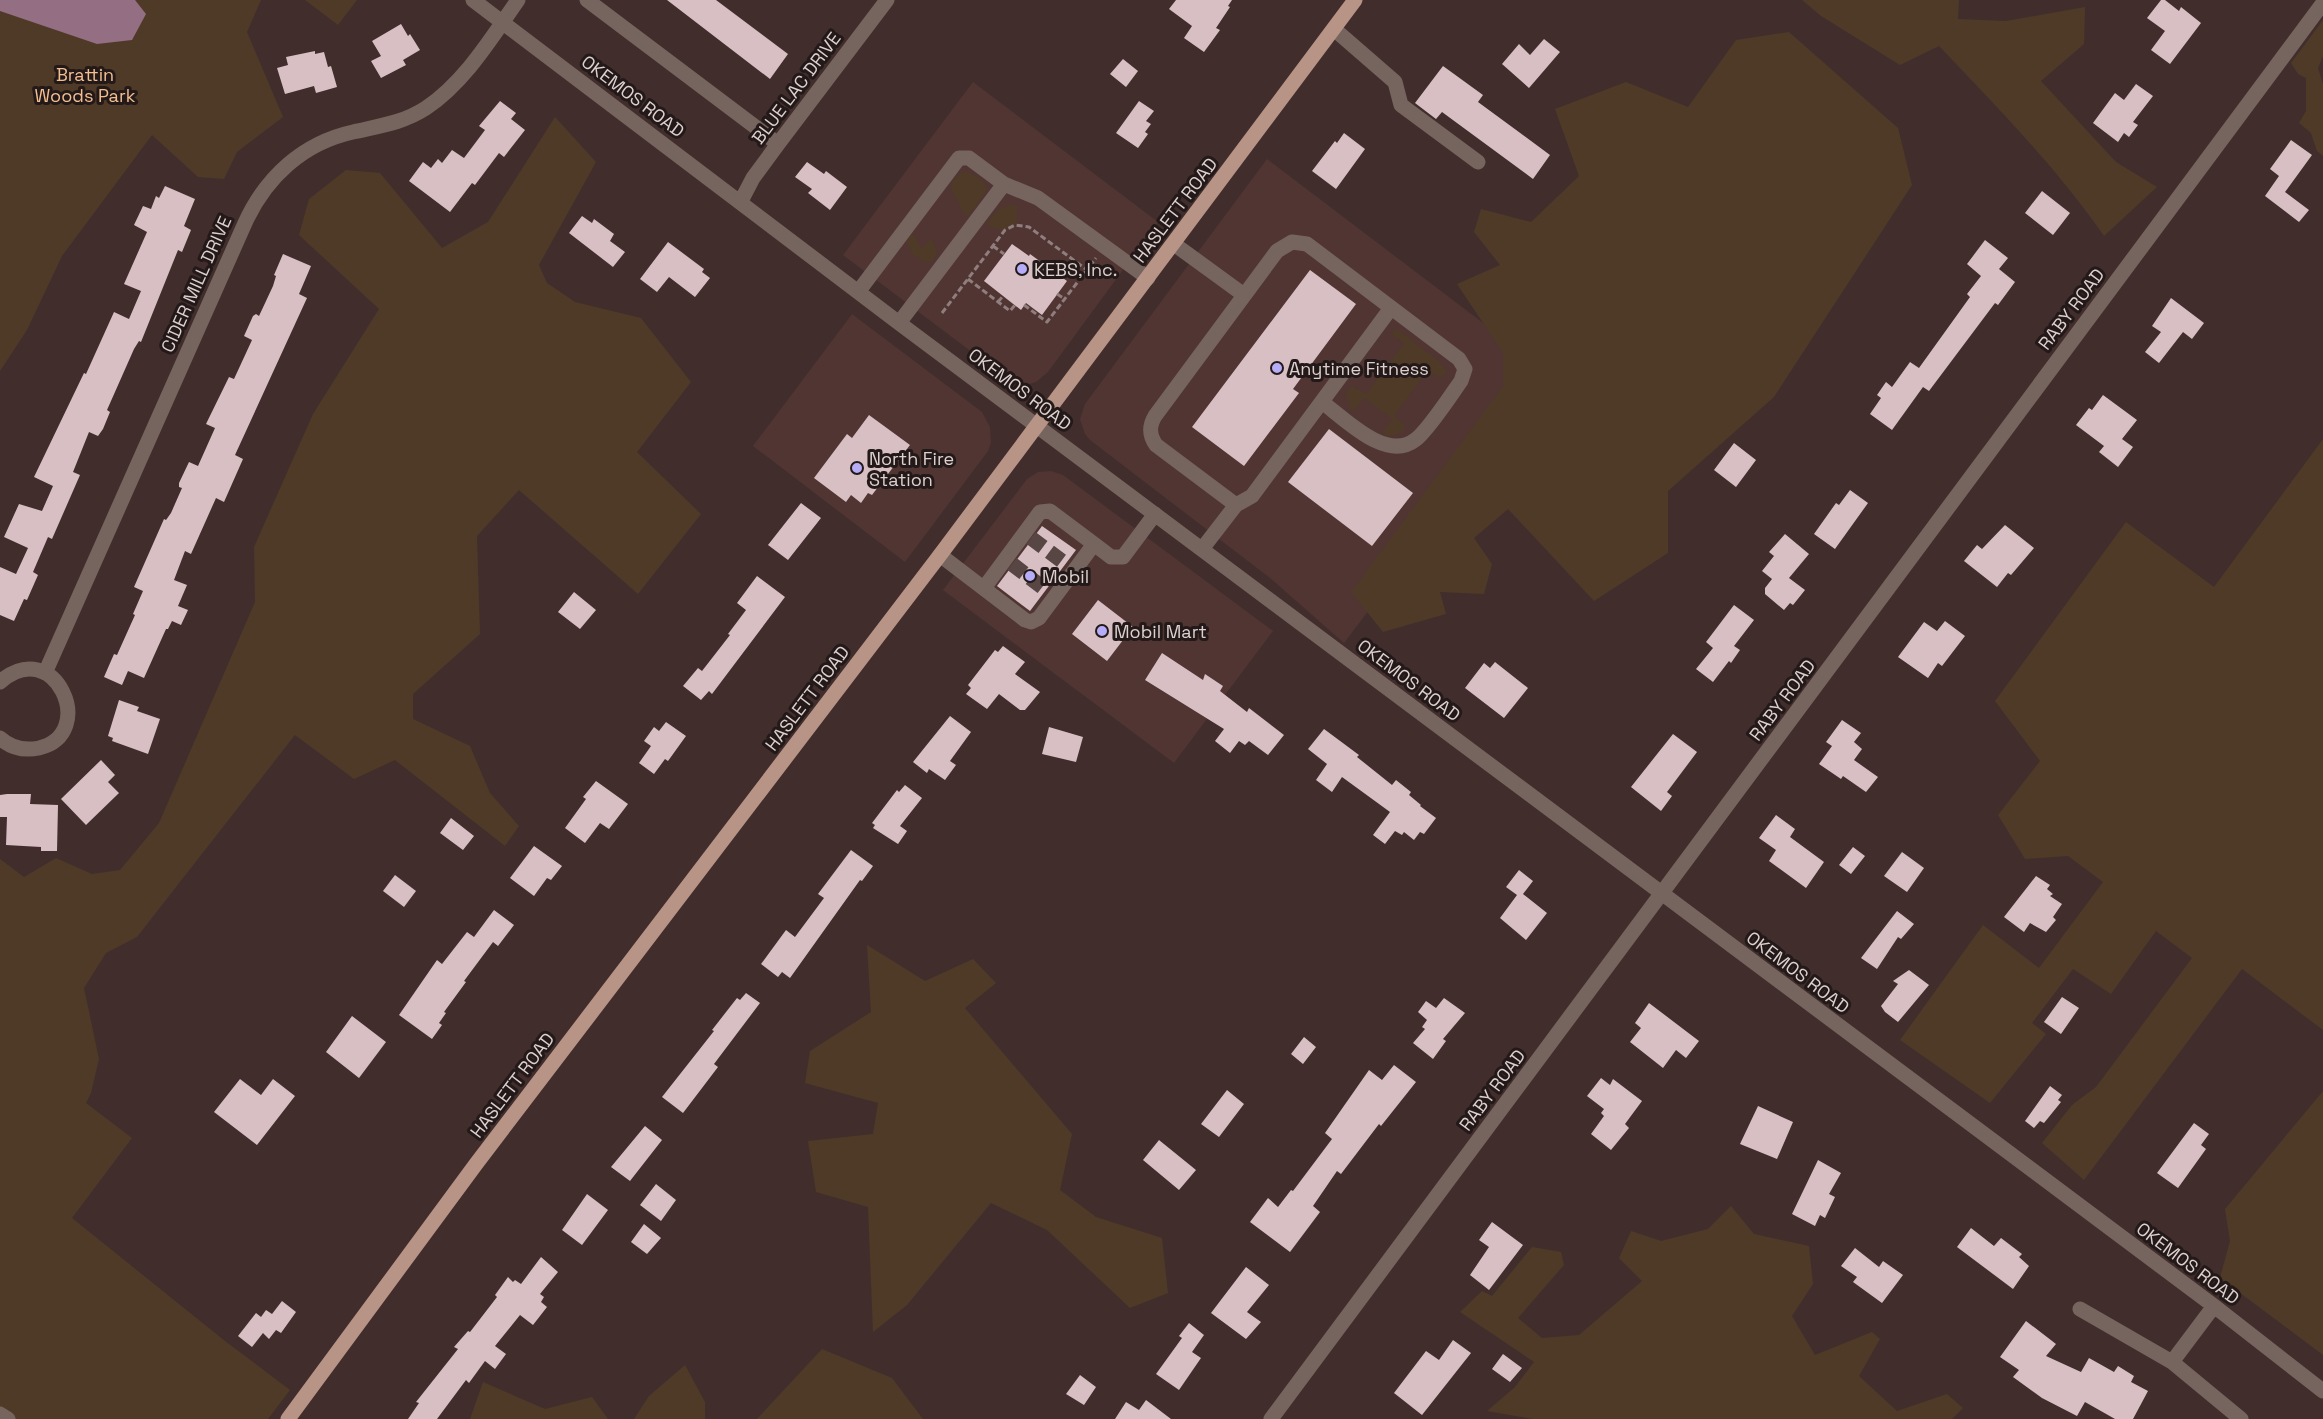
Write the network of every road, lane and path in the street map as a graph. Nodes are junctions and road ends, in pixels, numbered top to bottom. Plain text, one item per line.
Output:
1 (473, 0) edge
2 (518, 0) edge
3 (587, 0) edge
4 (887, 0) edge
5 (1355, 0) edge
6 (2323, 3) edge
7 (502, 22) junction
8 (1334, 29) junction
9 (778, 144) junction
10 (1478, 162) dead end
11 (1004, 184) junction
12 (741, 201) junction
13 (1174, 244) junction
14 (993, 246) junction
15 (1004, 254) dead end
16 (1148, 278) junction
17 (968, 279) junction
18 (858, 292) junction
19 (1058, 294) dead end
20 (1244, 295) junction
21 (1003, 296) dead end
22 (1065, 299) junction
23 (998, 302) junction
24 (1015, 305) dead end
25 (1024, 305) dead end
26 (1391, 308) junction
27 (942, 313) dead end
28 (899, 323) junction
29 (1322, 402) junction
30 (1038, 426) junction
31 (1236, 505) junction
32 (1155, 514) junction
33 (1094, 544) junction
34 (1202, 549) junction
35 (940, 555) junction
36 (984, 588) junction
37 (45, 673) junction
38 (0, 682) edge
39 (0, 738) edge
40 (1662, 894) junction
41 (2214, 1306) junction
42 (2080, 1309) dead end
43 (2172, 1362) junction
44 (2323, 1391) edge
45 (0, 1414) edge
46 (8, 1419) edge
47 (288, 1419) edge
48 (1271, 1419) edge
49 (2241, 1419) edge

1 - 7 street, OKEMOS ROAD
2 - 7 street, CIDER MILL DRIVE
3 - 9 street
4 - 9 street, BLUE LAC DRIVE
5 - 8 main road, HASLETT ROAD
6 - 40 street, RABY ROAD
7 - 12 street, OKEMOS ROAD
7 - 37 street, CIDER MILL DRIVE
8 - 10 street
8 - 13 main road, HASLETT ROAD
9 - 12 street, BLUE LAC DRIVE
11 - 16 street
11 - 18 street
11 - 28 street
12 - 18 street, OKEMOS ROAD
13 - 16 main road, HASLETT ROAD
13 - 20 street
14 - 15 path
14 - 17 path
14 - 22 path
16 - 30 main road, HASLETT ROAD
17 - 23 path
17 - 27 path
18 - 28 street, OKEMOS ROAD
19 - 22 path
20 - 26 street
20 - 31 street
21 - 23 path
22 - 25 path
23 - 24 path
26 - 29 street
26 - 29 street
28 - 30 street, OKEMOS ROAD
29 - 31 street
30 - 32 street, OKEMOS ROAD
30 - 35 main road, HASLETT ROAD
31 - 34 street
32 - 33 street
32 - 34 street, OKEMOS ROAD
33 - 36 street
33 - 36 street
34 - 40 street, OKEMOS ROAD
35 - 36 street
35 - 47 main road, HASLETT ROAD
37 - 38 street
37 - 39 street
40 - 41 street, OKEMOS ROAD
40 - 48 street, RABY ROAD
41 - 43 street
41 - 44 street, OKEMOS ROAD
42 - 43 street
43 - 49 street
45 - 46 street

